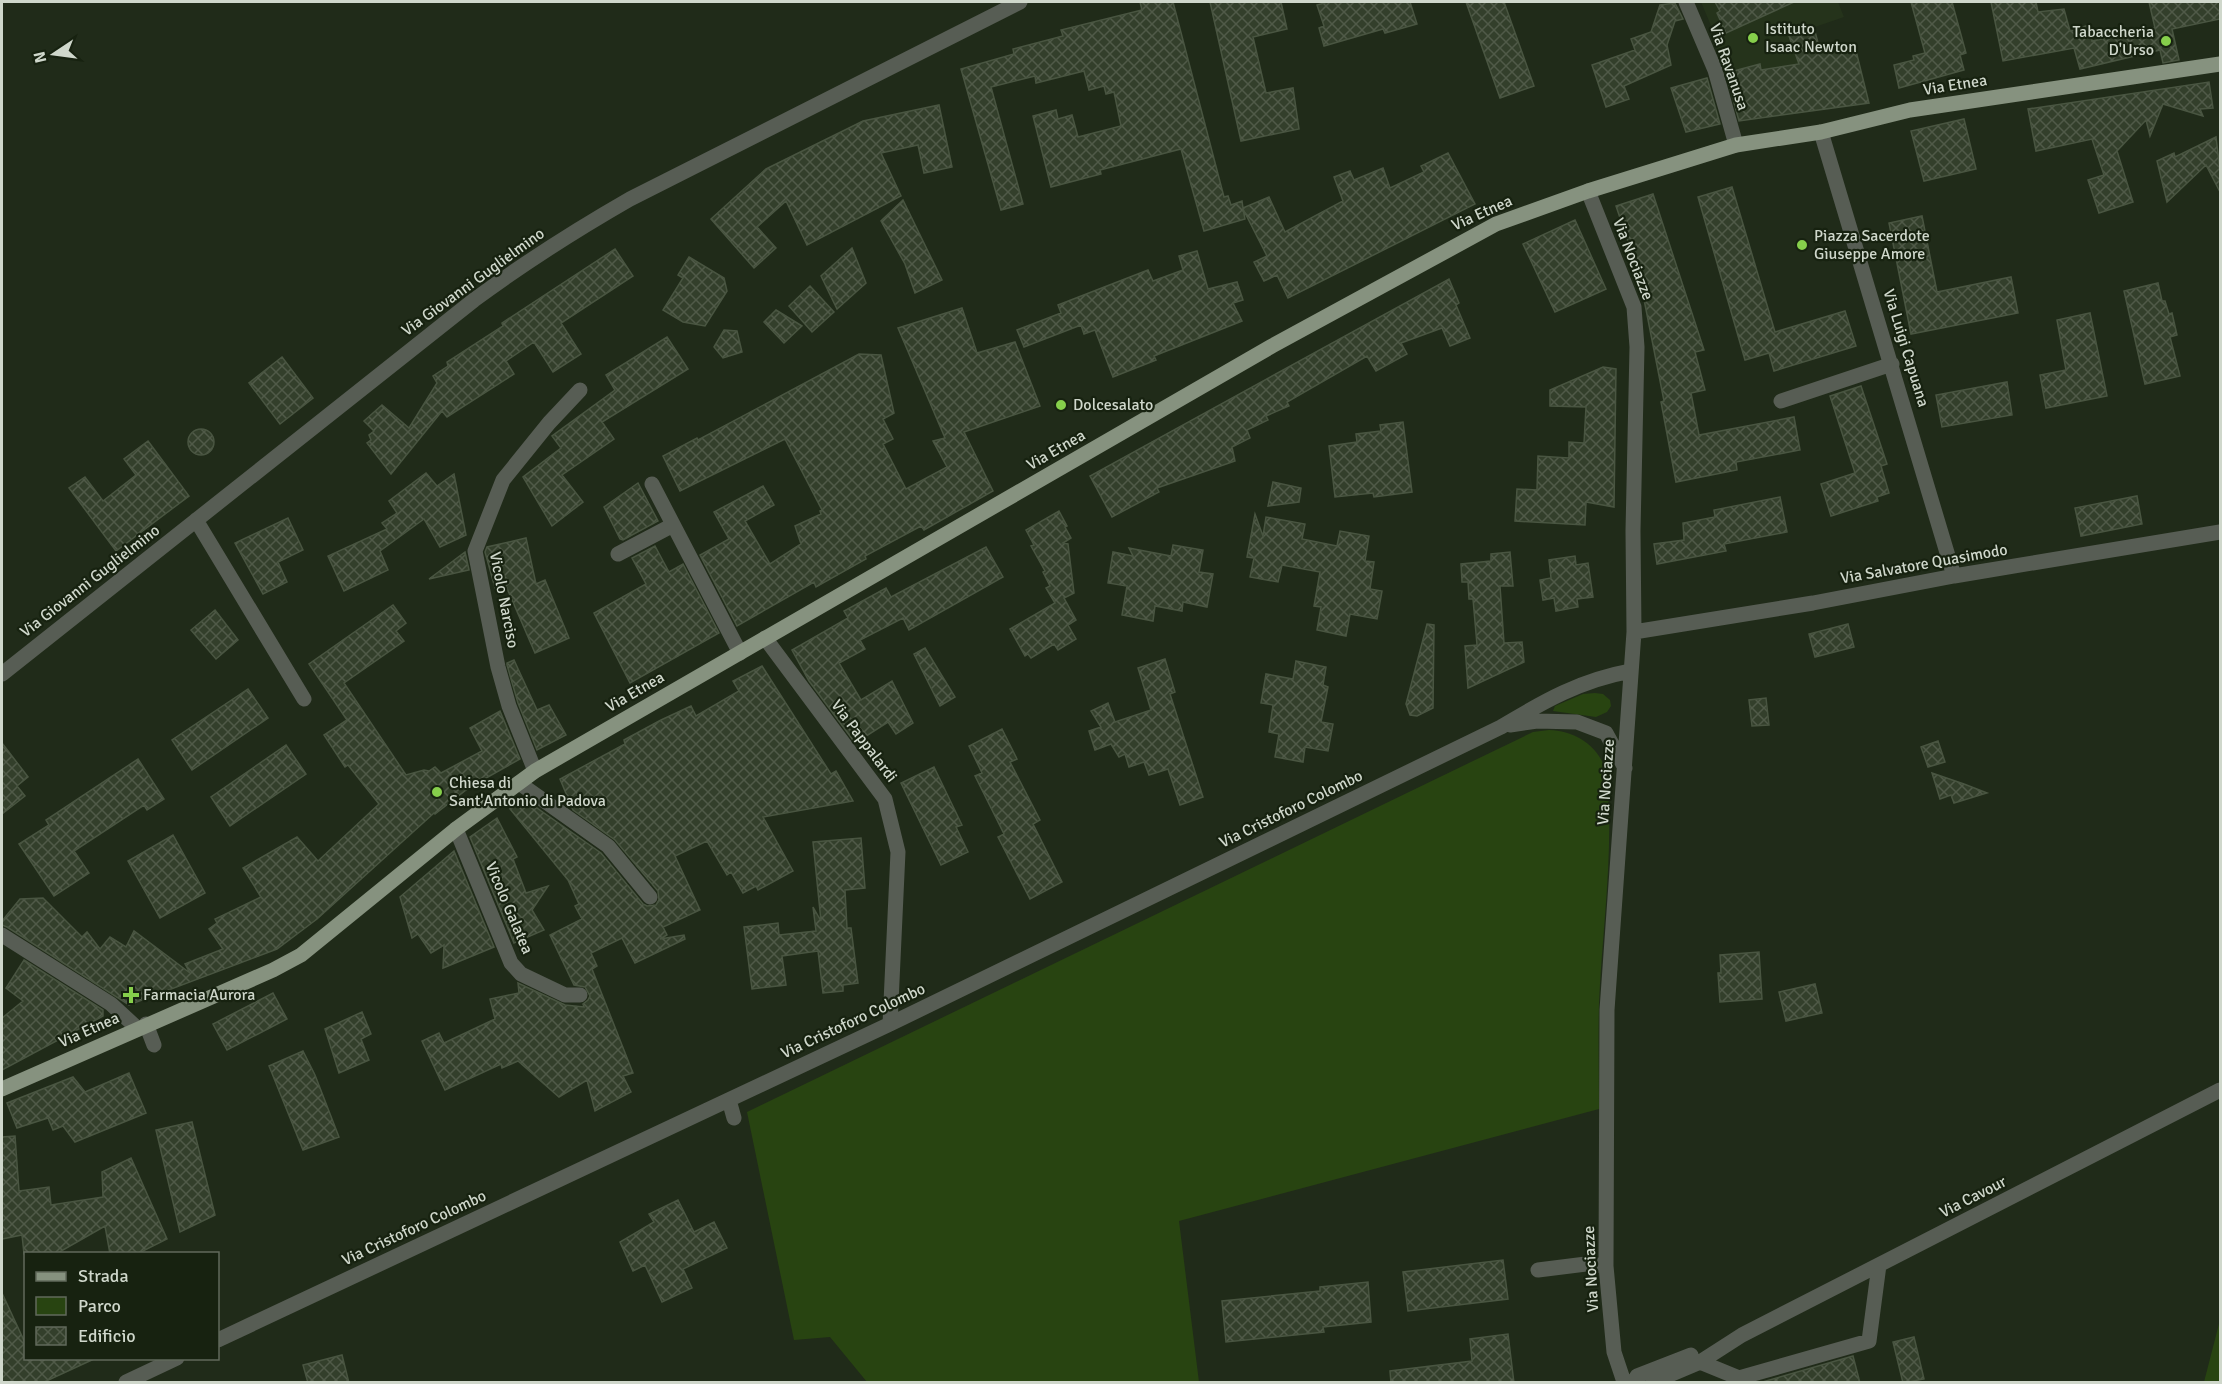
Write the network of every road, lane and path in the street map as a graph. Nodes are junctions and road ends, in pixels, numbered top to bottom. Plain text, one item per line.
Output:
1 (1020, 2) edge
2 (1686, 2) edge
3 (2220, 64) edge
4 (1821, 132) junction
5 (1736, 145) junction
6 (1588, 191) junction
7 (1892, 364) junction
8 (580, 390) dead end
9 (1781, 401) dead end
10 (652, 483) dead end
11 (196, 520) junction
12 (674, 525) junction
13 (2220, 532) edge
14 (618, 554) dead end
15 (1954, 576) junction
16 (1634, 632) junction
17 (765, 638) junction
18 (740, 653) junction
19 (1631, 671) junction
20 (2, 674) edge
21 (304, 699) dead end
22 (1628, 718) junction
23 (1501, 727) junction
24 (1606, 733) junction
25 (1625, 768) junction
26 (535, 771) junction
27 (519, 783) junction
28 (456, 829) junction
29 (650, 897) dead end
30 (2, 935) edge
31 (580, 995) dead end
32 (890, 1024) junction
33 (142, 1026) junction
34 (154, 1045) dead end
35 (2, 1089) edge
36 (2220, 1090) edge
37 (729, 1100) junction
38 (734, 1118) dead end
39 (1606, 1266) junction
40 (1879, 1266) junction
41 (1538, 1270) dead end
42 (1742, 1335) junction
43 (219, 1340) edge
44 (175, 1360) edge
45 (1700, 1362) junction
46 (126, 1383) edge
47 (1624, 1383) edge
48 (1634, 1383) edge
49 (1653, 1383) edge

1 - 11 street, Via Giovanni Guglielmino
2 - 5 street, Via Ravanusa
3 - 4 main road, Via Etnea
4 - 5 main road, Via Etnea
4 - 7 street, Via Luigi Capuana
5 - 6 main road, Via Etnea
6 - 16 street, Via Nociazze
6 - 17 main road, Via Etnea
7 - 9 street
7 - 15 street, Via Luigi Capuana
8 - 26 street, Vicolo Narciso
10 - 12 street
11 - 20 street, Via Giovanni Guglielmino
11 - 21 street
12 - 14 street
12 - 18 street
13 - 15 street, Via Salvatore Quasimodo
15 - 16 street, Via Salvatore Quasimodo
16 - 19 street, Via Nociazze
17 - 18 main road, Via Etnea
17 - 32 street, Via Pappalardi
18 - 26 main road, Via Etnea
19 - 22 street, Via Nociazze
19 - 23 street
22 - 24 street
22 - 25 street, Via Nociazze
23 - 24 street
23 - 32 street, Via Cristoforo Colombo
24 - 25 street
25 - 39 street, Via Nociazze
26 - 27 main road, Via Etnea
27 - 28 main road, Via Etnea
27 - 29 street
28 - 31 street, Vicolo Galatea
28 - 33 main road, Via Etnea
30 - 33 street
32 - 37 street, Via Cristoforo Colombo
33 - 34 street
33 - 35 main road, Via Etnea
36 - 40 street, Via Cavour
37 - 38 street
37 - 43 street, Via Cristoforo Colombo
39 - 41 street
39 - 47 street, Via Nociazze
40 - 42 street, Via Cavour
40 - 45 street
42 - 45 street
42 - 48 street
44 - 46 street
45 - 49 street

